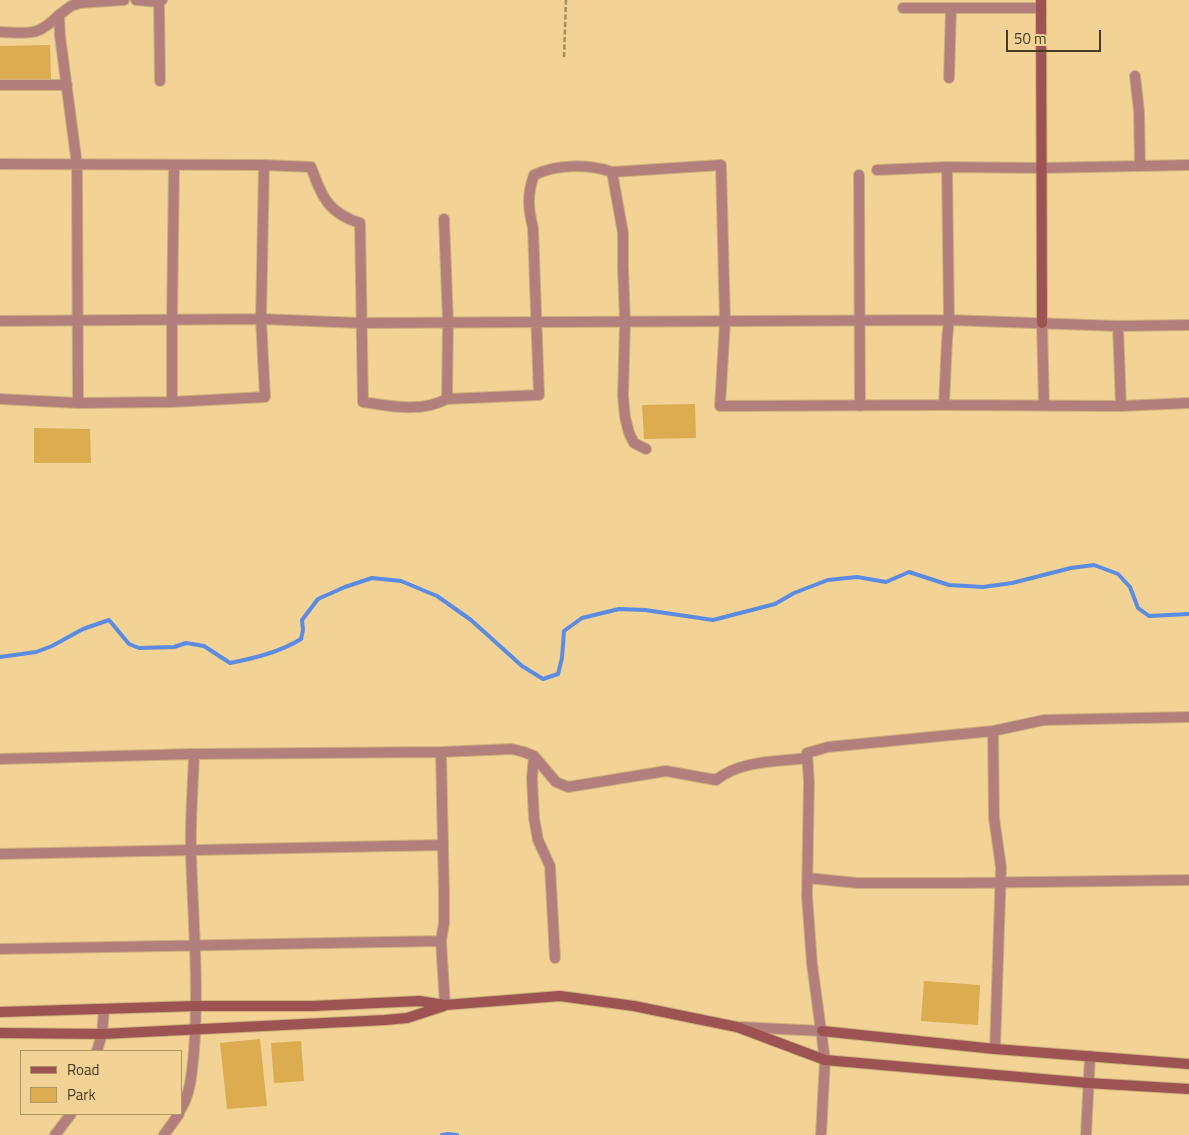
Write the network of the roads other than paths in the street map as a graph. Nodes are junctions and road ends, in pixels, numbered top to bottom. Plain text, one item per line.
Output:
1 (124, 0) edge
2 (136, 0) edge
3 (160, 1) edge
4 (934, 4) edge
5 (1041, 4) edge
6 (903, 8) dead end
7 (951, 8) junction
8 (59, 15) junction
9 (0, 32) edge
10 (1135, 76) dead end
11 (949, 78) dead end
12 (160, 81) dead end
13 (0, 85) edge
14 (67, 85) junction
15 (0, 164) edge
16 (76, 165) junction
17 (264, 165) junction
18 (1189, 165) edge
19 (174, 166) junction
20 (1140, 166) junction
21 (947, 167) junction
22 (1041, 168) junction
23 (877, 170) dead end
24 (612, 172) junction
25 (859, 175) dead end
26 (444, 219) dead end
27 (261, 319) junction
28 (172, 320) junction
29 (949, 320) junction
30 (0, 321) edge
31 (78, 321) junction
32 (448, 322) junction
33 (536, 322) junction
34 (625, 322) junction
35 (725, 322) junction
36 (860, 322) junction
37 (360, 323) junction
38 (1042, 323) junction
39 (1189, 325) edge
40 (1118, 326) junction
41 (0, 398) edge
42 (447, 399) junction
43 (172, 402) junction
44 (78, 403) junction
45 (944, 404) junction
46 (1189, 404) edge
47 (1044, 405) junction
48 (860, 406) junction
49 (1121, 406) junction
50 (646, 449) dead end
51 (1189, 717) edge
52 (994, 731) junction
53 (441, 752) junction
54 (194, 754) junction
55 (534, 756) junction
56 (807, 758) junction
57 (0, 759) edge
58 (442, 845) junction
59 (191, 850) junction
60 (0, 854) edge
61 (808, 878) junction
62 (1189, 880) edge
63 (1001, 883) junction
64 (441, 941) junction
65 (195, 945) junction
66 (0, 950) edge
67 (555, 958) dead end
68 (445, 1005) junction
69 (196, 1006) junction
70 (104, 1009) junction
71 (0, 1012) edge
72 (737, 1027) junction
73 (196, 1030) junction
74 (822, 1031) junction
75 (0, 1032) edge
76 (102, 1034) junction
77 (995, 1049) junction
78 (97, 1050) edge
79 (1090, 1056) junction
80 (825, 1060) junction
81 (1189, 1064) edge
82 (1088, 1083) junction
83 (1189, 1089) edge
84 (182, 1108) edge
85 (70, 1115) edge
86 (178, 1115) edge
87 (55, 1135) edge
88 (164, 1135) edge
89 (820, 1135) edge
90 (1086, 1135) edge

1 - 8 street
2 - 3 street
3 - 12 street
4 - 6 street
4 - 7 street
5 - 7 street
5 - 22 street
7 - 11 street
8 - 9 street
8 - 14 street
10 - 20 street
13 - 14 street
14 - 16 street
15 - 16 street
16 - 19 street
16 - 31 street
17 - 19 street
17 - 27 street
17 - 37 street
18 - 20 street
19 - 28 street
20 - 22 street
21 - 22 street
21 - 23 street
21 - 29 street
22 - 38 street
24 - 33 street
24 - 34 street
24 - 35 street
25 - 36 street
26 - 32 street
27 - 28 street
27 - 37 street
27 - 43 street
28 - 31 street
28 - 43 street
29 - 36 street
29 - 38 street
29 - 45 street
30 - 31 street
31 - 44 street
32 - 33 street
32 - 37 street
32 - 42 street
33 - 34 street
33 - 42 street
34 - 35 street
34 - 50 street
35 - 36 street
35 - 48 street
36 - 48 street
37 - 42 street
38 - 40 street
38 - 47 street
39 - 40 street
40 - 49 street
41 - 44 street
43 - 44 street
45 - 47 street
45 - 48 street
46 - 49 street
47 - 49 street
51 - 52 street
52 - 56 street
52 - 63 street
53 - 54 street
53 - 55 street
53 - 58 street
54 - 57 street
54 - 59 street
55 - 56 street
55 - 67 street
56 - 61 street
58 - 59 street
58 - 64 street
59 - 60 street
59 - 65 street
61 - 63 street
61 - 74 street
62 - 63 street
63 - 77 street
64 - 65 street
64 - 68 street
65 - 66 street
65 - 69 street
68 - 69 street
68 - 72 street
68 - 73 street
69 - 70 street
69 - 73 street
70 - 71 street
70 - 76 street
72 - 74 street
72 - 80 street
73 - 76 street
73 - 84 street
74 - 77 street
74 - 80 street
75 - 76 street
76 - 78 street
77 - 79 street
79 - 81 street
79 - 82 street
80 - 82 street
80 - 89 street
82 - 83 street
82 - 90 street
85 - 87 street
86 - 88 street

